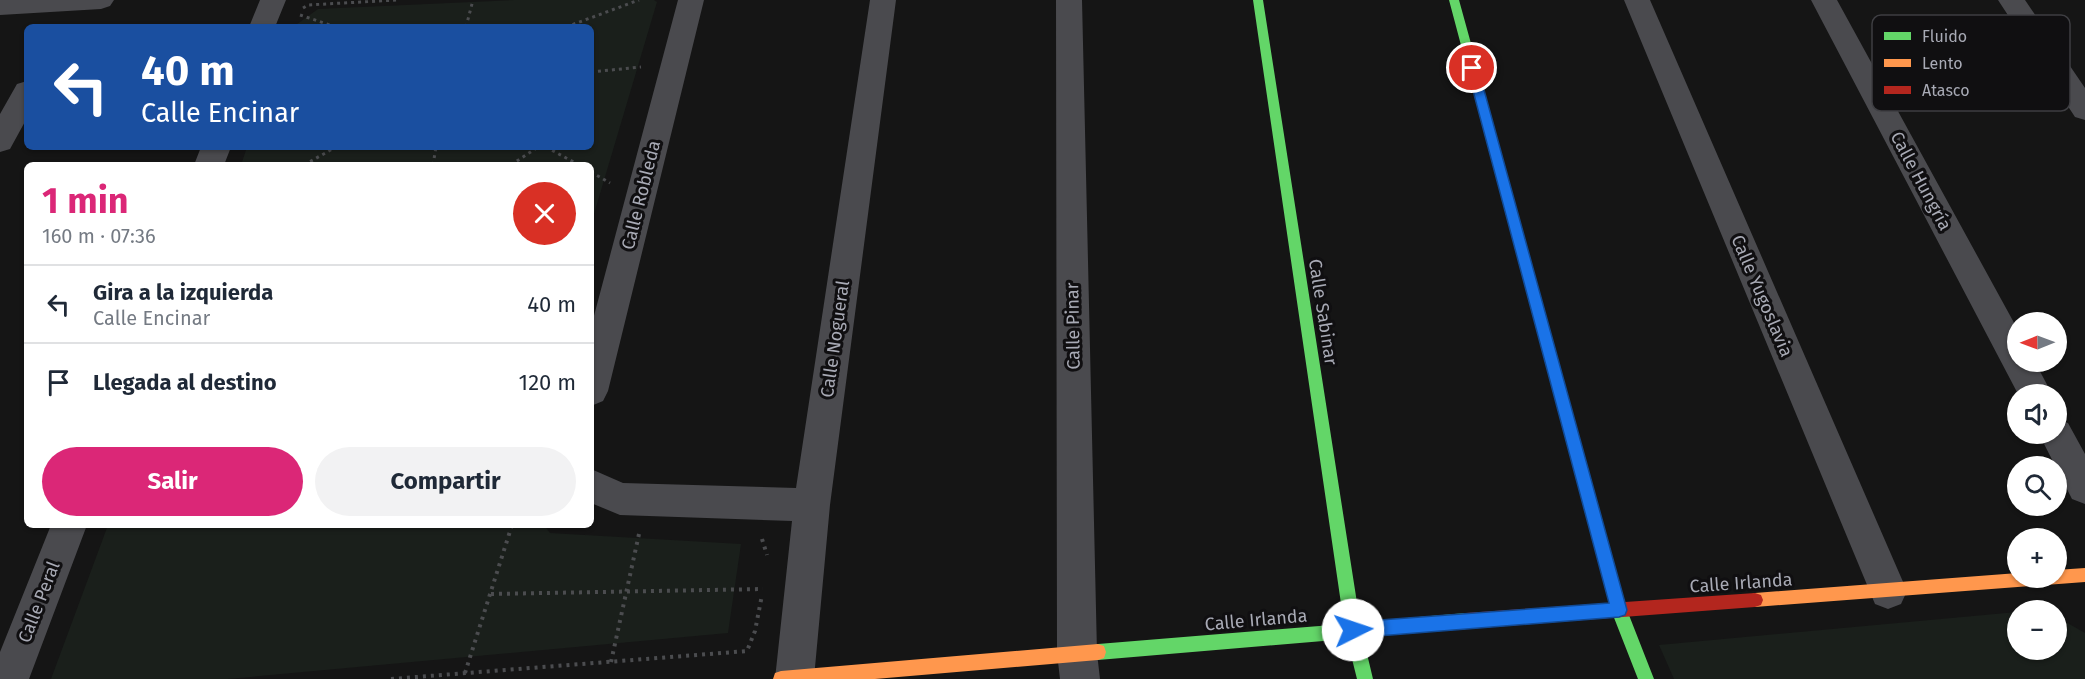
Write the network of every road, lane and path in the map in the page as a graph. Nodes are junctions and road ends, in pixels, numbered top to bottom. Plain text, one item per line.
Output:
1 (84, 0) edge
2 (273, 0) edge
3 (397, 0) edge
4 (473, 0) edge
5 (639, 0) edge
6 (692, 0) edge
7 (883, 0) edge
8 (1069, 0) edge
9 (1258, 0) edge
10 (1454, 0) edge
11 (1636, 0) edge
12 (1824, 0) edge
13 (2011, 0) edge
14 (0, 6) edge
15 (2021, 15) edge
16 (64, 24) edge
17 (263, 24) edge
18 (327, 24) edge
19 (467, 24) edge
20 (574, 24) edge
21 (648, 66) dead end
22 (594, 72) edge
23 (2070, 88) edge
24 (1872, 90) edge
25 (24, 97) edge
26 (2085, 110) edge
27 (1883, 111) edge
28 (0, 141) edge
29 (331, 150) edge
30 (534, 150) edge
31 (552, 150) edge
32 (309, 162) edge
33 (516, 162) edge
34 (574, 162) edge
35 (594, 174) edge
36 (613, 184) dead end
37 (594, 379) edge
38 (2030, 384) edge
39 (2061, 444) edge
40 (594, 486) edge
41 (2085, 488) edge
42 (812, 505) junction
43 (641, 525) dead end
44 (68, 528) edge
45 (511, 528) edge
46 (754, 533) dead end
47 (768, 559) dead end
48 (2085, 575) edge
49 (765, 579) dead end
50 (763, 589) junction
51 (1888, 591) junction
52 (625, 592) junction
53 (490, 594) junction
54 (1619, 610) junction
55 (1353, 630) junction
56 (611, 662) junction
57 (1078, 666) edge
58 (465, 673) junction
59 (9, 679) edge
60 (391, 679) edge
61 (790, 679) edge
62 (1365, 679) edge
63 (1646, 679) edge

1 - 14 street
1 - 16 street
2 - 17 street
3 - 18 path
4 - 19 path
5 - 20 path
6 - 37 street, Calle Robleda
7 - 42 street, Calle Nogueral
8 - 57 street, Calle Pinar
9 - 55 street, Calle Sabinar
10 - 54 street
11 - 51 street, Calle Yugoslavia
12 - 24 street, Calle Hungría
13 - 15 street
21 - 22 path
23 - 26 street
25 - 28 street
27 - 38 street, Calle Hungría
29 - 32 path
30 - 33 path
31 - 34 path
35 - 36 path
39 - 41 street
40 - 42 street
42 - 61 street, Calle Nogueral
43 - 52 path
44 - 59 street, Calle Peral
45 - 53 path
46 - 47 path
48 - 51 street, Calle Irlanda
49 - 50 path
50 - 52 path
50 - 56 path
51 - 54 street, Calle Irlanda
52 - 53 path
52 - 56 path
53 - 58 path
54 - 55 street, Calle Irlanda
54 - 63 street
55 - 57 street, Calle Irlanda
55 - 62 street, Calle Sabinar
56 - 58 path
57 - 61 street, Calle Irlanda
58 - 60 path

